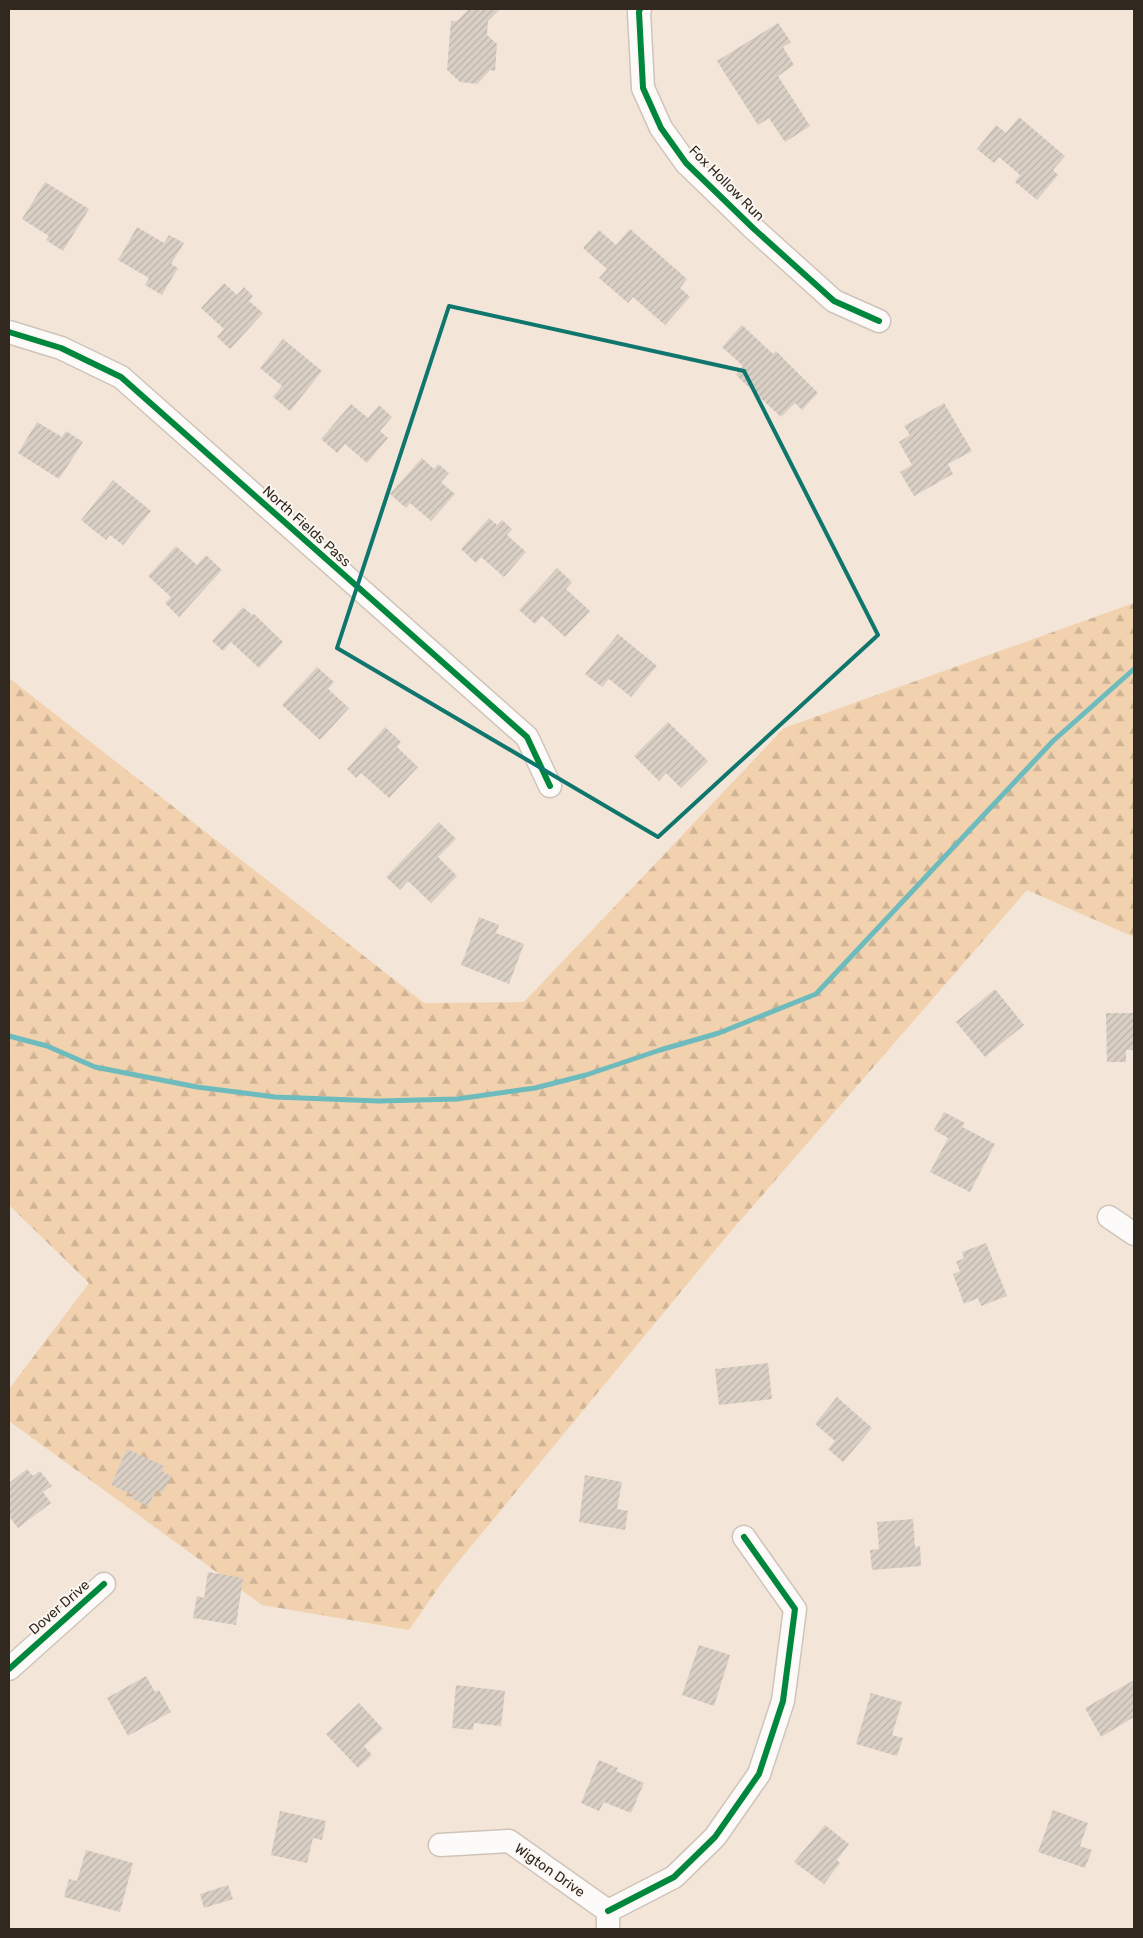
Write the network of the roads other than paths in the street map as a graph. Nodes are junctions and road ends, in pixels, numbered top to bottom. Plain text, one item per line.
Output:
1 (640, 9) edge
2 (879, 321) dead end
3 (9, 332) edge
4 (550, 786) dead end
5 (1109, 1217) dead end
6 (1134, 1234) edge
7 (744, 1537) dead end
8 (104, 1584) dead end
9 (9, 1668) edge
10 (440, 1845) dead end
11 (608, 1920) edge

1 - 2 street, Fox Hollow Run
3 - 4 street, North Fields Pass
5 - 6 street
7 - 11 street
8 - 9 street, Dover Drive
10 - 11 street, Wigton Drive

